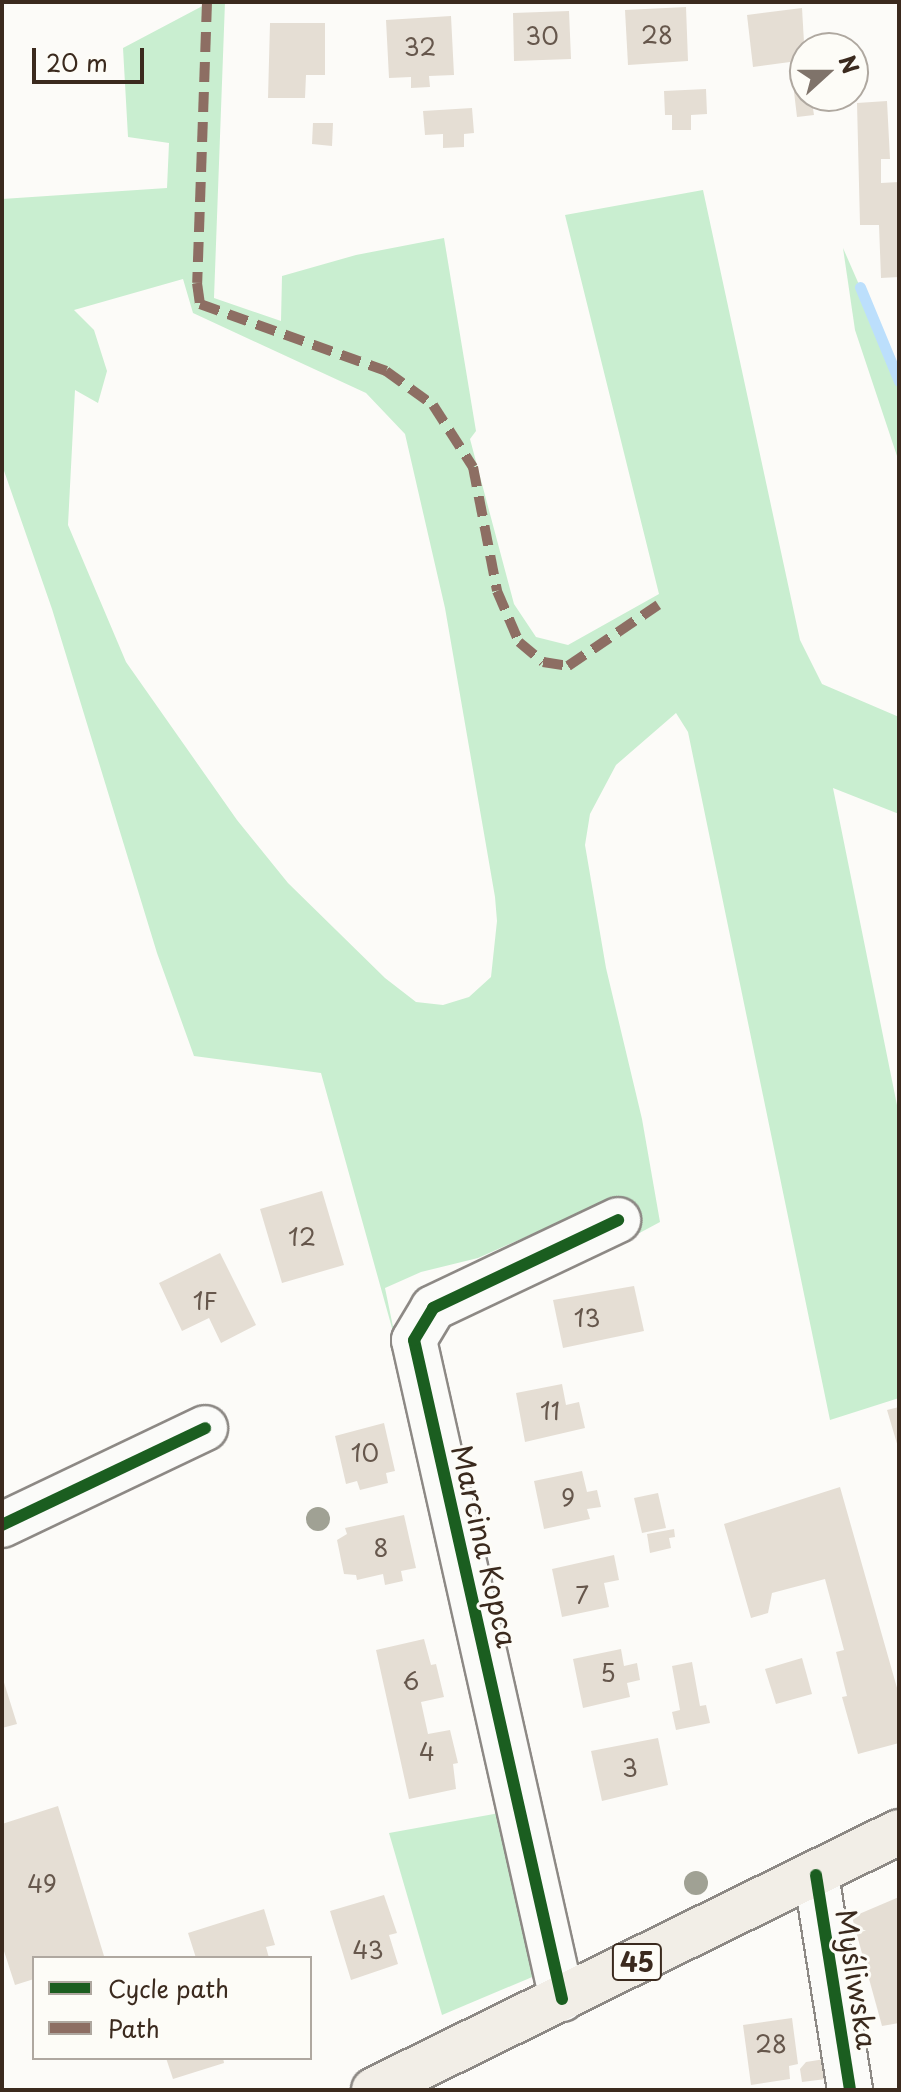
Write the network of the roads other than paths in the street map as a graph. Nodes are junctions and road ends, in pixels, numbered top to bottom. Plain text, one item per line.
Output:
1 (618, 1220) dead end
2 (205, 1428) dead end
3 (2, 1525) edge
4 (899, 1832) edge
5 (816, 1875) junction
6 (562, 1999) junction
7 (374, 2090) edge
8 (850, 2090) edge

1 - 6 street, Marcina Kopca
2 - 3 street
4 - 5 main road, 45
5 - 6 main road, 45
5 - 8 street, Myśliwska
6 - 7 main road, 45

